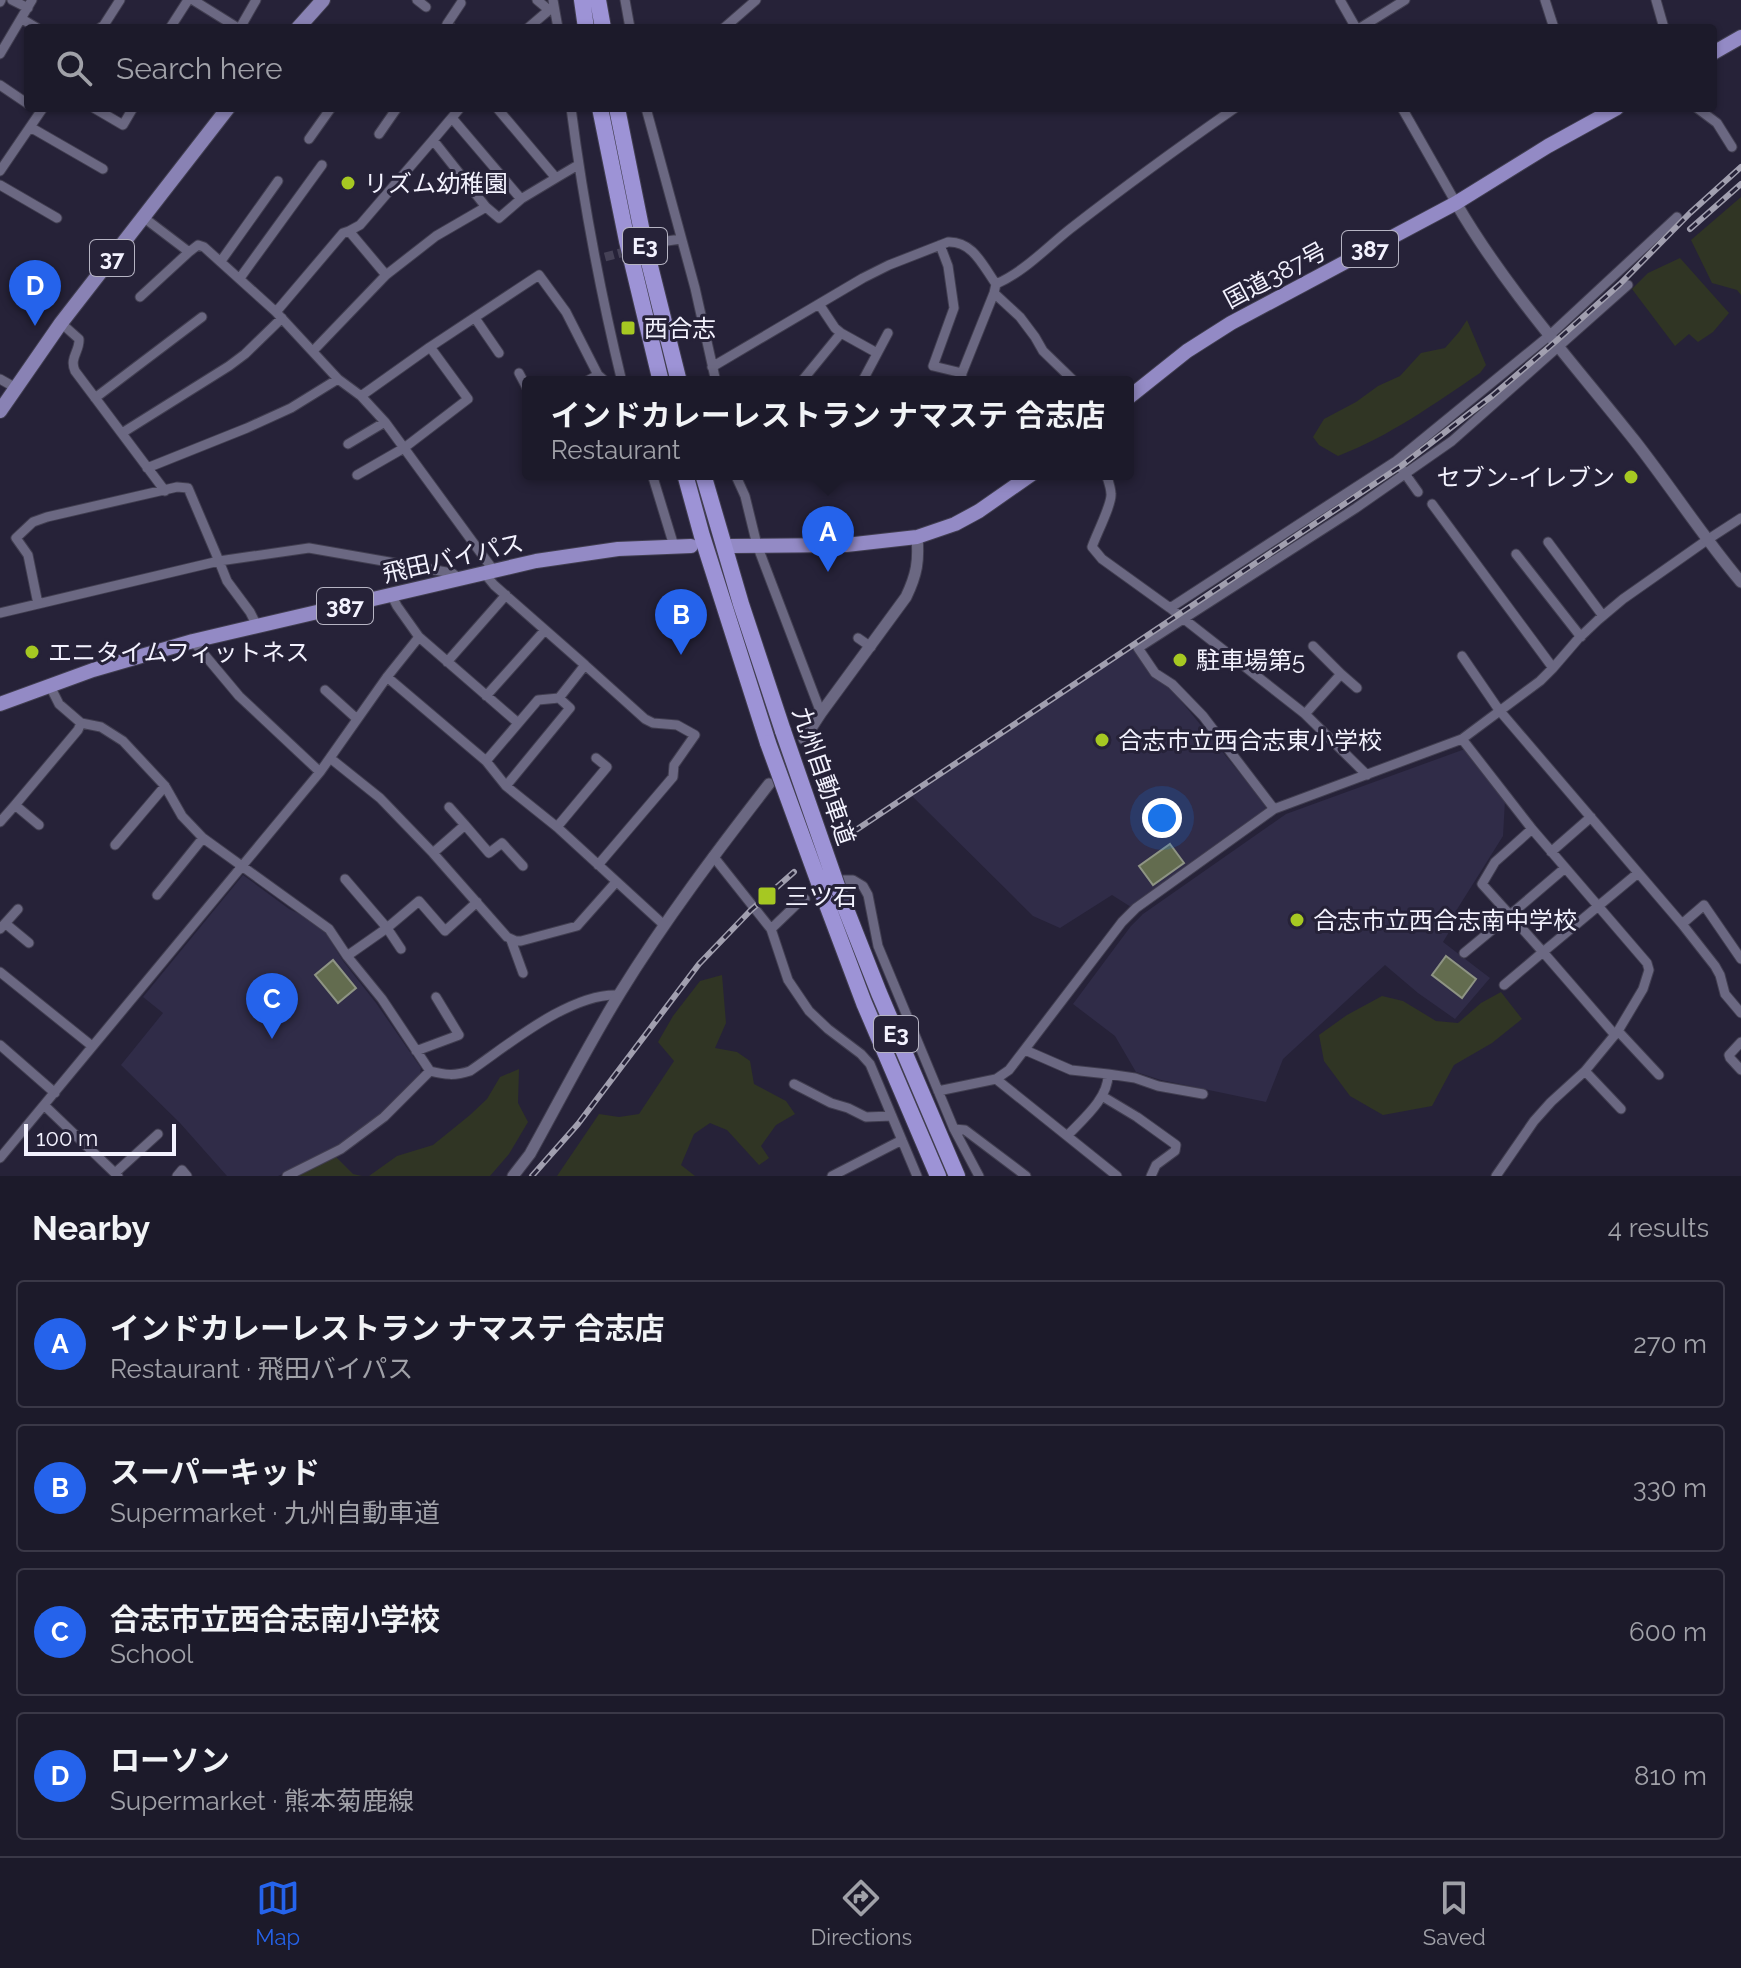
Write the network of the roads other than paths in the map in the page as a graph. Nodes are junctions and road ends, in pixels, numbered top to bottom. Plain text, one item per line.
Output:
1 (12, 0) edge
2 (120, 0) edge
3 (190, 0) edge
4 (256, 0) edge
5 (323, 0) edge
6 (417, 0) edge
7 (537, 0) edge
8 (582, 0) edge
9 (598, 0) edge
10 (625, 0) edge
11 (756, 0) edge
12 (1340, 0) edge
13 (1405, 0) edge
14 (1545, 0) edge
15 (1656, 0) edge
16 (205, 3) edge
17 (461, 3) dead end
18 (30, 4) edge
19 (426, 7) dead end
20 (552, 7) edge
21 (22, 19) junction
22 (30, 24) edge
23 (105, 24) edge
24 (173, 24) edge
25 (234, 24) edge
26 (241, 24) edge
27 (302, 24) edge
28 (447, 24) edge
29 (533, 24) edge
30 (585, 24) edge
31 (602, 24) edge
32 (629, 24) edge
33 (729, 24) edge
34 (1355, 24) edge
35 (1365, 24) edge
36 (1553, 24) edge
37 (1663, 24) edge
38 (1741, 37) edge
39 (1717, 51) edge
40 (0, 54) edge
41 (0, 85) edge
42 (24, 101) edge
43 (38, 112) edge
44 (101, 112) edge
45 (131, 112) edge
46 (225, 112) edge
47 (328, 112) edge
48 (394, 112) edge
49 (453, 112) edge
50 (455, 112) edge
51 (500, 112) edge
52 (571, 112) edge
53 (601, 112) edge
54 (618, 112) edge
55 (647, 112) edge
56 (1229, 112) edge
57 (1404, 112) edge
58 (1604, 112) edge
59 (1702, 112) edge
60 (30, 127) junction
61 (379, 134) dead end
62 (309, 139) dead end
63 (433, 140) junction
64 (1732, 147) dead end
65 (322, 165) dead end
66 (578, 165) junction
67 (2, 166) edge
68 (103, 169) dead end
69 (556, 178) junction
70 (278, 181) dead end
71 (0, 185) edge
72 (521, 199) junction
73 (1456, 203) junction
74 (486, 207) junction
75 (143, 217) junction
76 (1677, 217) dead end
77 (57, 218) dead end
78 (349, 231) junction
79 (681, 239) junction
80 (667, 241) tunnel mouth
81 (940, 245) junction
82 (189, 252) junction
83 (221, 261) junction
84 (386, 275) junction
85 (240, 278) junction
86 (1628, 285) dead end
87 (995, 288) junction
88 (140, 297) dead end
89 (819, 304) junction
90 (279, 315) junction
91 (202, 317) dead end
92 (475, 318) junction
93 (61, 323) junction
94 (841, 333) junction
95 (888, 333) dead end
96 (1550, 335) junction
97 (430, 347) junction
98 (1559, 347) junction
99 (313, 351) junction
100 (499, 353) dead end
101 (877, 353) junction
102 (712, 367) junction
103 (519, 373) dead end
104 (600, 376) edge
105 (621, 376) edge
106 (660, 376) edge
107 (678, 376) edge
108 (714, 376) edge
109 (806, 376) edge
110 (865, 376) edge
111 (955, 376) edge
112 (963, 376) edge
113 (1069, 376) edge
114 (0, 379) edge
115 (338, 379) junction
116 (522, 379) edge
117 (16, 388) junction
118 (1134, 393) edge
119 (361, 396) junction
120 (95, 398) junction
121 (0, 411) edge
122 (385, 422) junction
123 (122, 433) junction
124 (348, 444) dead end
125 (404, 448) junction
126 (1396, 461) junction
127 (147, 468) junction
128 (1406, 474) junction
129 (357, 475) dead end
130 (654, 480) edge
131 (687, 480) edge
132 (705, 480) edge
133 (738, 480) edge
134 (1023, 480) edge
135 (1107, 480) edge
136 (165, 491) junction
137 (1418, 492) dead end
138 (1432, 504) dead end
139 (1741, 518) edge
140 (917, 537) junction
141 (1707, 540) junction
142 (1548, 542) dead end
143 (757, 545) junction
144 (674, 546) junction
145 (691, 546) dead end
146 (731, 546) dead end
147 (1516, 554) dead end
148 (219, 561) junction
149 (490, 573) junction
150 (461, 579) junction
151 (1741, 582) edge
152 (506, 595) junction
153 (392, 596) junction
154 (38, 604) junction
155 (1170, 608) junction
156 (0, 613) edge
157 (1603, 616) junction
158 (1183, 619) junction
159 (257, 626) junction
160 (545, 630) junction
161 (419, 637) junction
162 (1581, 637) junction
163 (858, 638) dead end
164 (193, 641) junction
165 (1313, 646) dead end
166 (871, 647) junction
167 (1462, 656) dead end
168 (447, 662) junction
169 (585, 665) junction
170 (1553, 668) junction
171 (1341, 674) junction
172 (387, 677) junction
173 (50, 686) junction
174 (1357, 688) dead end
175 (325, 690) dead end
176 (486, 696) junction
177 (559, 698) junction
178 (0, 704) edge
179 (1499, 710) junction
180 (821, 713) junction
181 (1305, 714) junction
182 (357, 719) junction
183 (81, 723) junction
184 (518, 723) junction
185 (804, 739) dead end
186 (1462, 739) junction
187 (330, 758) junction
188 (596, 758) dead end
189 (486, 761) junction
190 (320, 772) junction
191 (1367, 775) junction
192 (769, 784) dead end
193 (165, 786) junction
194 (506, 786) junction
195 (15, 805) junction
196 (449, 807) dead end
197 (1274, 809) junction
198 (1591, 817) junction
199 (0, 822) edge
200 (39, 825) dead end
201 (465, 825) junction
202 (557, 827) junction
203 (1532, 829) junction
204 (203, 838) junction
205 (115, 845) dead end
206 (1551, 852) junction
207 (433, 853) junction
208 (713, 856) junction
209 (598, 865) junction
210 (523, 866) dead end
211 (242, 867) junction
212 (1565, 868) junction
213 (1638, 873) junction
214 (345, 879) dead end
215 (616, 882) junction
216 (836, 890) junction
217 (157, 895) dead end
218 (805, 899) dead end
219 (477, 902) junction
220 (1598, 906) junction
221 (18, 909) dead end
222 (1510, 915) junction
223 (1682, 924) junction
224 (664, 925) junction
225 (3, 926) edge
226 (770, 927) junction
227 (387, 928) junction
228 (511, 940) junction
229 (29, 943) dead end
230 (401, 949) dead end
231 (1543, 952) junction
232 (1464, 953) dead end
233 (347, 956) junction
234 (1741, 959) edge
235 (523, 973) dead end
236 (2, 979) edge
237 (1504, 985) dead end
238 (619, 995) junction
239 (436, 997) dead end
240 (1741, 1013) edge
241 (1617, 1033) junction
242 (1741, 1042) edge
243 (0, 1045) edge
244 (92, 1046) junction
245 (1025, 1050) junction
246 (416, 1051) junction
247 (1741, 1070) edge
248 (430, 1071) junction
249 (1585, 1071) junction
250 (1108, 1074) junction
251 (1659, 1075) dead end
252 (996, 1079) junction
253 (794, 1084) dead end
254 (938, 1091) junction
255 (55, 1093) junction
256 (1203, 1094) dead end
257 (1102, 1096) junction
258 (45, 1106) junction
259 (1621, 1109) dead end
260 (892, 1116) junction
261 (954, 1129) junction
262 (158, 1134) dead end
263 (1067, 1136) junction
264 (902, 1140) junction
265 (0, 1158) edge
266 (117, 1174) edge
267 (177, 1176) edge
268 (187, 1176) edge
269 (287, 1176) edge
270 (513, 1176) edge
271 (832, 1176) edge
272 (917, 1176) edge
273 (938, 1176) edge
274 (957, 1176) edge
275 (979, 1176) edge
276 (1026, 1176) edge
277 (1117, 1176) edge
278 (1151, 1176) edge
279 (1496, 1176) edge

1 - 18 street
2 - 23 street
3 - 16 street
3 - 24 street
4 - 26 street
5 - 27 main road
6 - 19 street
7 - 20 street
8 - 30 highway
9 - 31 highway
10 - 32 street
11 - 33 street
12 - 34 street
13 - 35 street
14 - 36 street
15 - 37 street
16 - 25 street
17 - 28 street
18 - 21 street
20 - 29 street
21 - 22 street
21 - 40 street
38 - 39 highway
41 - 42 street
43 - 60 street
44 - 45 street
46 - 75 main road, 37
47 - 62 street
48 - 61 street
49 - 63 street
50 - 72 street
51 - 69 street
52 - 66 street
53 - 106 highway, E3
54 - 107 highway, E3
55 - 79 street
56 - 87 street
57 - 73 street
58 - 73 highway, 国道387号 / 387
59 - 64 street
60 - 67 street
60 - 68 street
63 - 74 street
63 - 78 street
65 - 85 street
66 - 69 street
66 - 105 street
69 - 72 street
70 - 83 street
71 - 77 street
72 - 74 street
73 - 96 street
73 - 118 highway, 国道387号 / 387
74 - 84 street
75 - 82 street
75 - 93 main road, 37
76 - 96 street
78 - 84 street
78 - 90 street
79 - 80 street
79 - 102 street
81 - 87 street
81 - 89 street
81 - 111 street
82 - 83 street
82 - 88 street
83 - 85 street
84 - 99 street
85 - 90 street
86 - 98 street
87 - 112 street
87 - 113 street
89 - 94 street
89 - 102 street
90 - 99 street
90 - 123 street
91 - 120 street
92 - 97 street
92 - 100 street
92 - 104 street
93 - 117 main road, 37
93 - 120 street
94 - 101 street
94 - 109 street
95 - 101 street
96 - 98 street
96 - 126 street
97 - 119 street
97 - 125 street
98 - 128 street
98 - 141 street
99 - 115 street
101 - 110 street
102 - 108 street
103 - 116 street
114 - 117 street
115 - 119 street
115 - 127 street
117 - 121 main road, 37
119 - 122 street
120 - 123 street
122 - 124 street
122 - 125 street
123 - 127 street
125 - 129 street
125 - 149 street
126 - 128 street
126 - 155 street
127 - 136 street
128 - 137 street
128 - 158 street
130 - 144 street
131 - 216 highway, 九州自動車道 / E3, bridge
132 - 216 highway, 九州自動車道 / E3, bridge
133 - 143 street
134 - 140 highway
135 - 155 street
136 - 148 street
136 - 154 street
138 - 170 street
139 - 141 street
140 - 143 highway
140 - 166 street
141 - 151 street
141 - 157 street
142 - 157 street
143 - 146 highway
143 - 180 street
144 - 145 highway, 飛田バイパス / 387
144 - 149 highway, 飛田バイパス / 387
147 - 162 street
148 - 150 street
148 - 154 street
148 - 159 street
149 - 150 highway, 飛田バイパス / 387
149 - 152 street
150 - 153 highway, 飛田バイパス / 387
152 - 160 street
152 - 168 street
153 - 159 highway, 飛田バイパス / 387
153 - 161 street
154 - 156 street
155 - 158 street
157 - 162 street
158 - 181 street
158 - 197 street
159 - 164 highway, 飛田バイパス / 387
160 - 169 street
160 - 176 street
161 - 168 street
161 - 172 street
162 - 170 street
163 - 166 street
164 - 173 highway, 飛田バイパス / 387
164 - 190 street
165 - 171 street
166 - 180 street
167 - 179 street
168 - 176 street
169 - 177 street
169 - 209 street
170 - 179 street
171 - 174 street
171 - 181 street
172 - 182 street
172 - 189 street
173 - 178 highway, 飛田バイパス / 387
173 - 183 street
175 - 182 street
176 - 184 street
177 - 184 street
177 - 194 street
179 - 186 street
179 - 198 street
180 - 185 street
181 - 191 street
182 - 187 street
183 - 193 street
183 - 195 street
184 - 189 street
186 - 191 street
186 - 203 street
187 - 190 street
187 - 207 street
188 - 202 street
189 - 194 street
190 - 211 street
191 - 197 street
192 - 208 street
193 - 204 street
193 - 205 street
194 - 202 street
195 - 199 street
195 - 200 street
196 - 201 street
197 - 245 street
198 - 206 street
198 - 213 street
201 - 207 street
201 - 210 street
202 - 209 street
203 - 206 street
203 - 222 street
204 - 211 street
204 - 217 street
206 - 212 street
207 - 219 street
208 - 224 street
208 - 226 street
209 - 215 street
211 - 233 street
211 - 244 street
212 - 220 street
212 - 222 street
213 - 220 street
213 - 223 street
214 - 227 street
215 - 224 street
215 - 228 street
216 - 254 street
216 - 273 highway, 九州自動車道 / E3
216 - 274 highway, 九州自動車道 / E3
218 - 226 street
219 - 227 street
219 - 228 street
220 - 231 street
220 - 241 street
221 - 225 street
222 - 231 street
222 - 232 street
223 - 234 street
223 - 240 street
224 - 238 street
225 - 229 street
226 - 260 street
227 - 230 street
227 - 233 street
228 - 235 street
231 - 237 street
231 - 241 street
233 - 246 street
236 - 244 street
238 - 248 street
238 - 270 street
239 - 246 street
241 - 249 street
241 - 251 street
242 - 247 street
243 - 255 street
244 - 255 street
245 - 250 street
245 - 252 street
246 - 248 street
248 - 269 street
249 - 259 street
249 - 279 street
250 - 256 street
250 - 257 street
252 - 254 street
252 - 263 street
253 - 260 street
254 - 261 street
255 - 258 street
257 - 263 street
257 - 278 street
258 - 265 street
258 - 266 street
260 - 264 street
261 - 275 street
261 - 276 street
262 - 266 street
263 - 277 street
264 - 271 street
264 - 272 street
267 - 268 street

